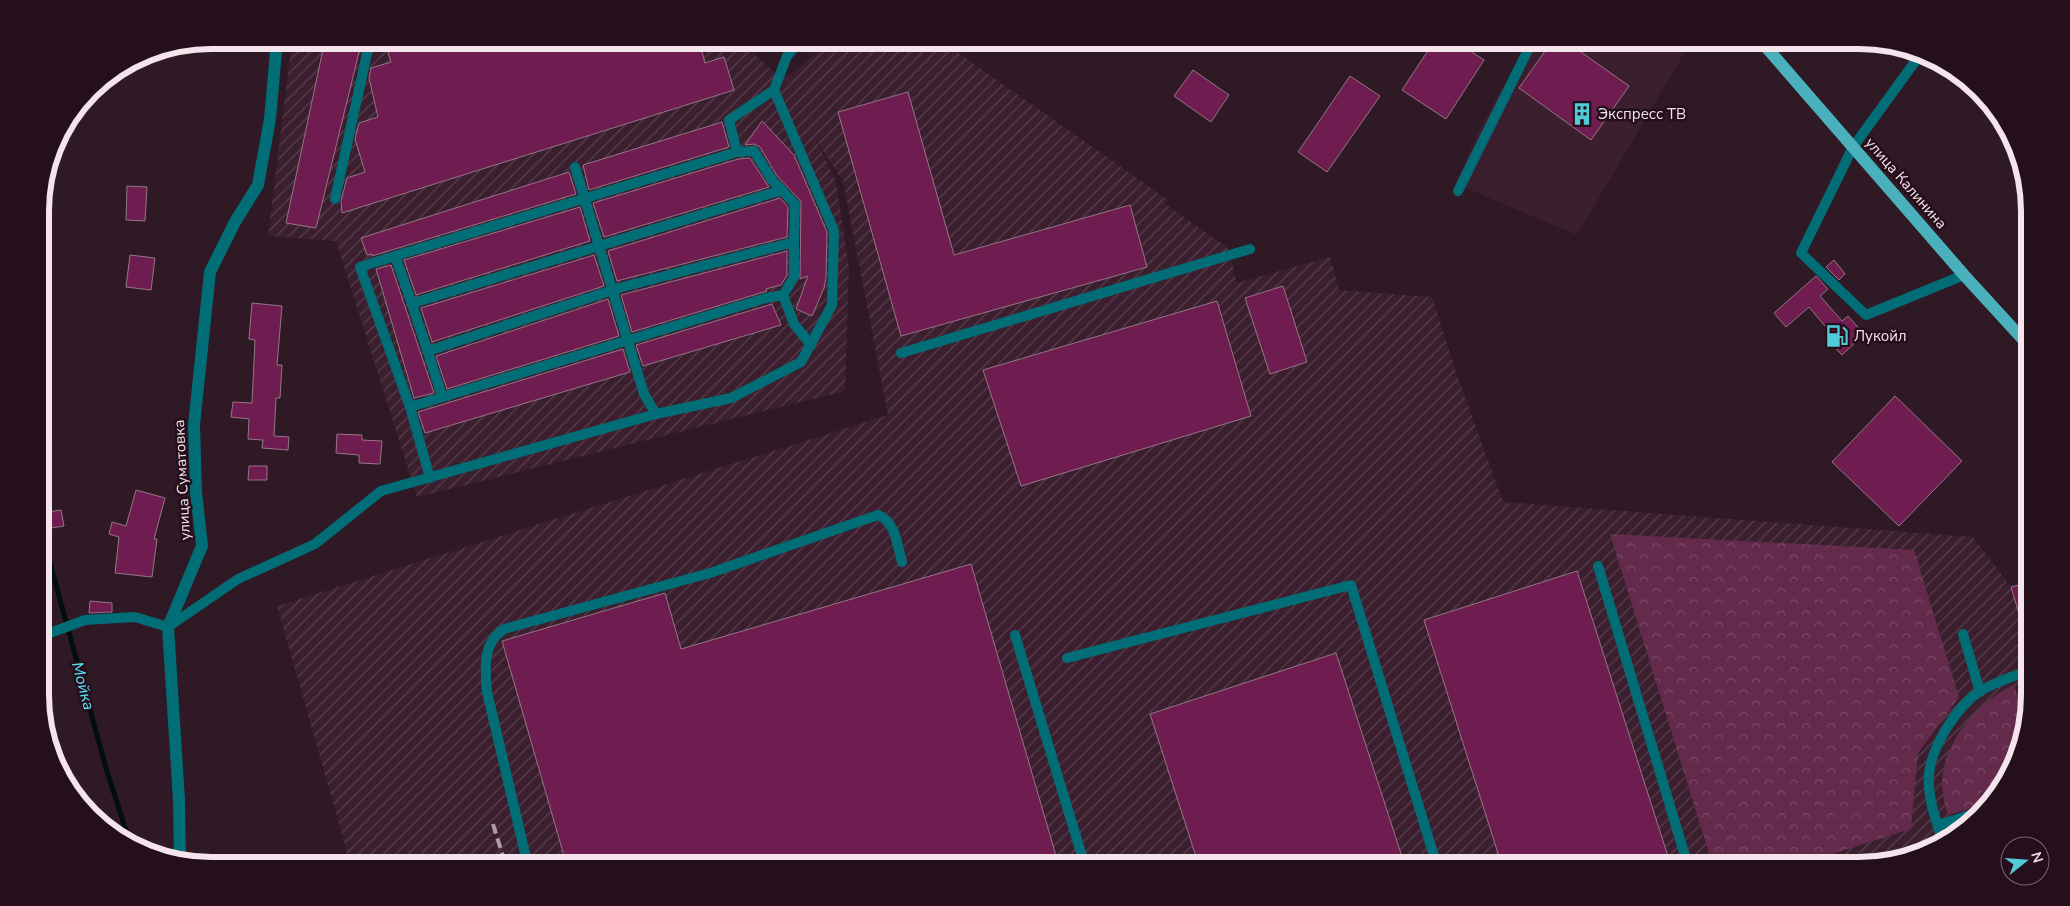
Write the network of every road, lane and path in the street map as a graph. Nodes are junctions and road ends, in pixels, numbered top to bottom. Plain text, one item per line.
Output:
1 (276, 49) edge
2 (368, 49) edge
3 (793, 49) edge
4 (1529, 49) edge
5 (1768, 49) edge
6 (1917, 59) edge
7 (774, 90) junction
8 (1853, 147) junction
9 (736, 152) junction
10 (575, 167) dead end
11 (782, 190) junction
12 (1458, 191) dead end
13 (585, 198) junction
14 (335, 199) dead end
15 (794, 235) junction
16 (599, 246) junction
17 (1250, 249) dead end
18 (395, 256) junction
19 (1964, 275) junction
20 (613, 290) junction
21 (783, 295) junction
22 (413, 303) junction
23 (2021, 337) edge
24 (628, 340) junction
25 (811, 345) junction
26 (428, 351) junction
27 (901, 353) dead end
28 (442, 396) junction
29 (410, 407) junction
30 (656, 414) junction
31 (430, 478) junction
32 (902, 562) dead end
33 (1598, 566) dead end
34 (168, 627) junction
35 (49, 632) edge
36 (1963, 634) dead end
37 (1015, 635) dead end
38 (1067, 658) dead end
39 (2021, 673) edge
40 (1980, 692) junction
41 (1968, 815) edge
42 (1938, 825) junction
43 (1941, 835) edge
44 (180, 854) edge
45 (526, 857) edge
46 (1082, 857) edge
47 (1434, 857) edge
48 (1685, 857) edge

1 - 34 street, улица Суматовка
2 - 14 lane
3 - 7 lane
4 - 12 lane
5 - 8 main road, улица Калинина
6 - 8 lane
7 - 9 lane
7 - 25 lane
8 - 19 main road, улица Калинина
8 - 19 lane
9 - 11 lane
9 - 13 lane
10 - 13 lane
11 - 15 lane
11 - 16 lane
13 - 16 lane
13 - 18 lane
15 - 20 lane
15 - 21 lane
16 - 20 lane
16 - 22 lane
17 - 27 lane
18 - 22 lane
18 - 29 lane
19 - 23 main road, улица Калинина
20 - 24 lane
20 - 26 lane
21 - 24 lane
21 - 25 lane
22 - 26 lane
24 - 28 lane
24 - 30 lane
25 - 30 lane
26 - 28 lane
28 - 29 lane
29 - 31 lane
30 - 31 lane
31 - 34 lane
32 - 45 lane
33 - 48 lane
34 - 35 lane
34 - 44 street, улица Суматовка
36 - 40 lane
37 - 46 lane
38 - 47 lane
39 - 40 lane
40 - 42 lane
41 - 42 lane
42 - 43 lane

